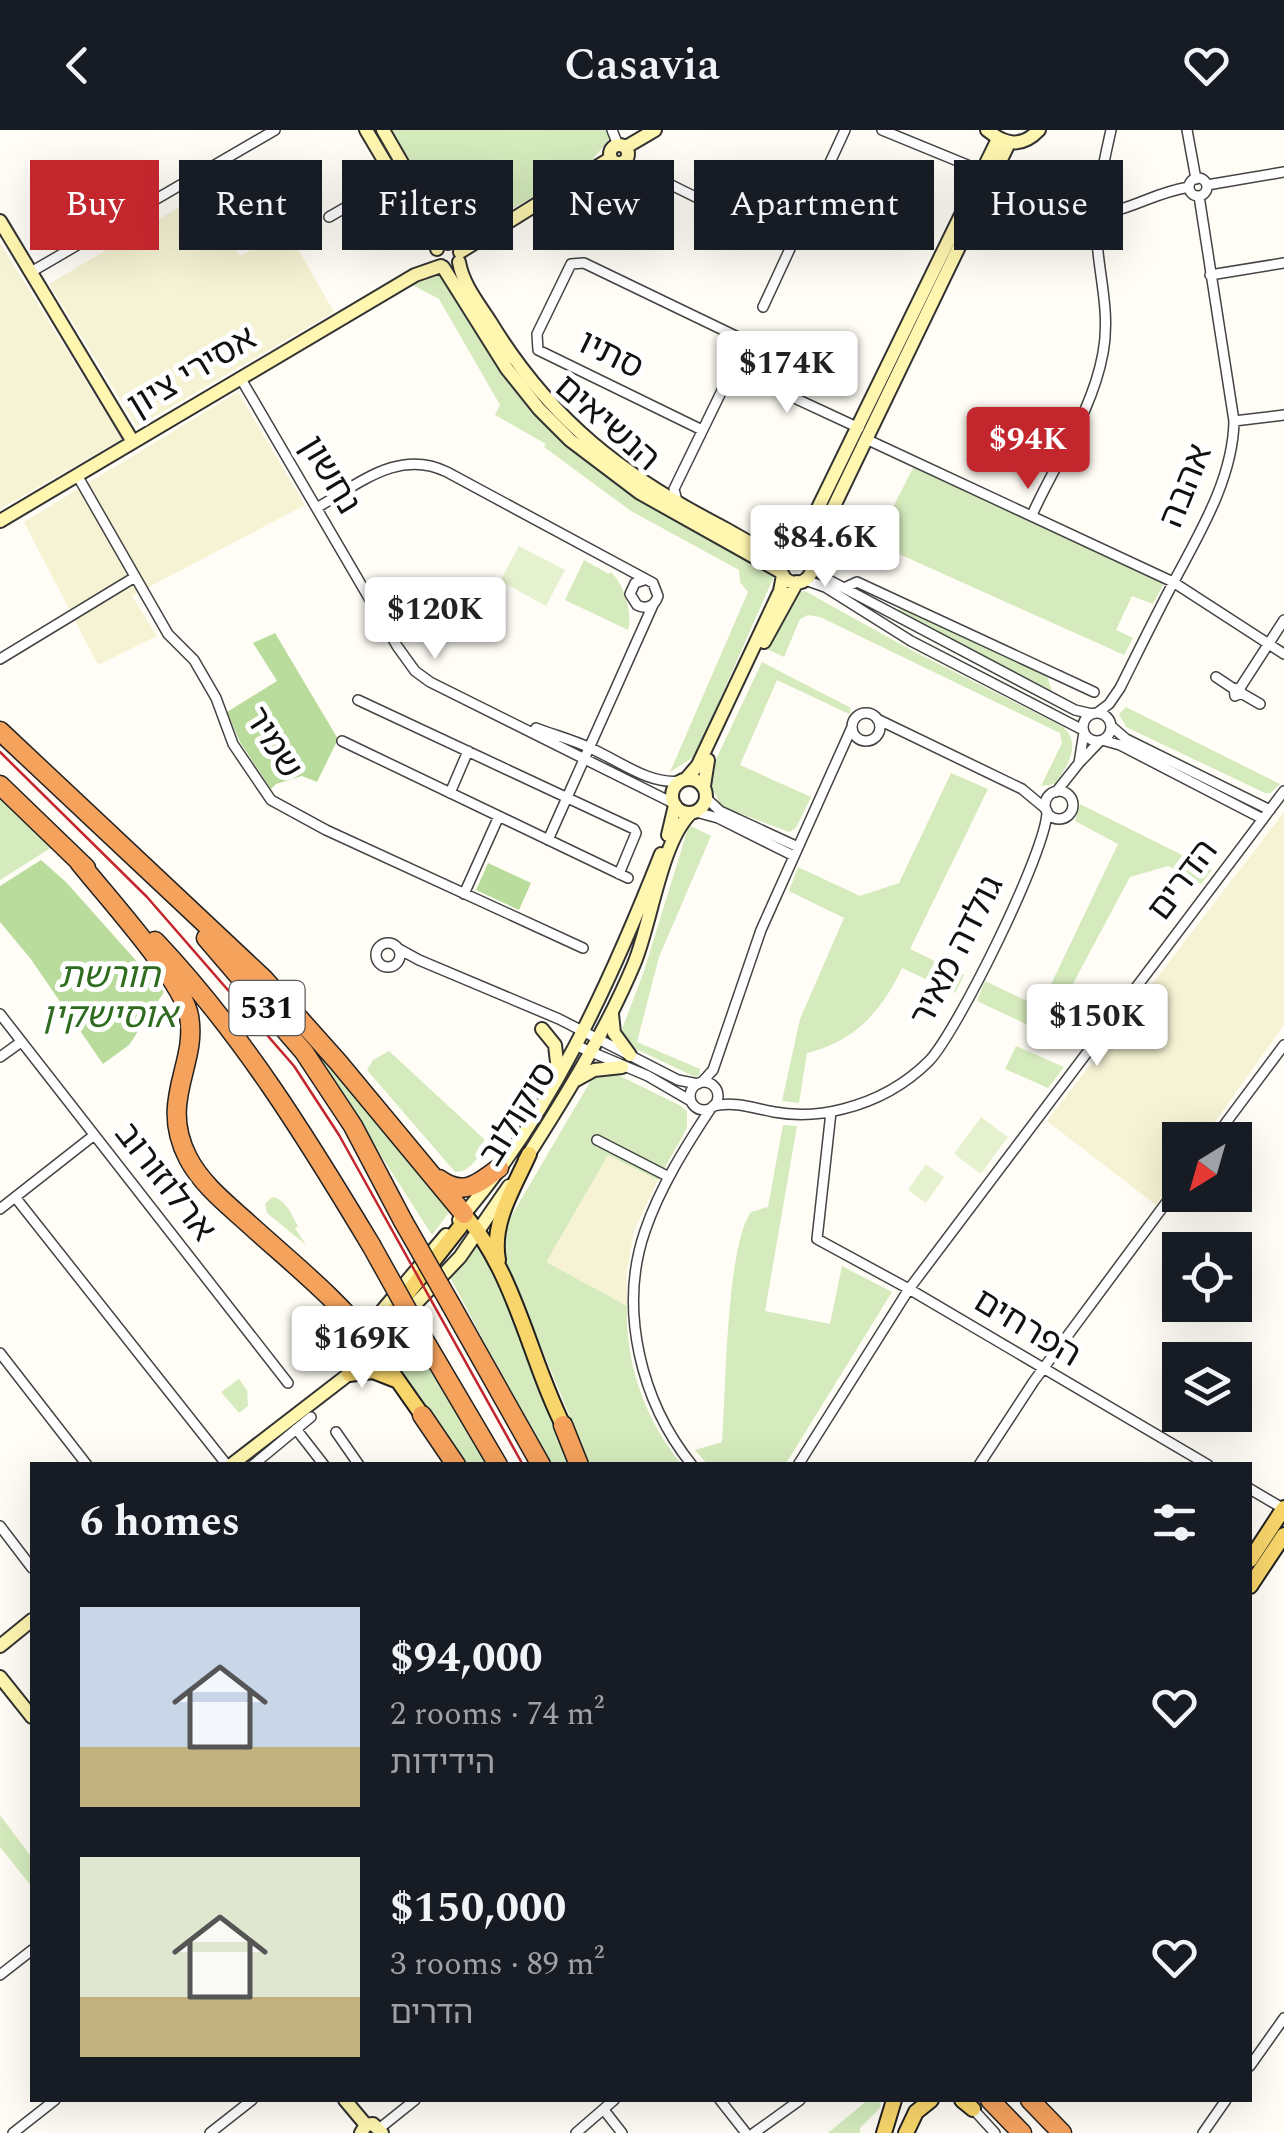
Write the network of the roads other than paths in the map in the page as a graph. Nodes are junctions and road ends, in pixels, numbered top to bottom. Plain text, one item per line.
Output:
1 (275, 130) edge
2 (366, 130) edge
3 (383, 130) edge
4 (612, 130) edge
5 (655, 130) edge
6 (845, 130) edge
7 (882, 130) edge
8 (1040, 130) edge
9 (1111, 130) edge
10 (1187, 130) edge
11 (998, 137) edge
12 (622, 146) junction
13 (383, 160) edge
14 (618, 160) edge
15 (831, 160) edge
16 (954, 160) edge
17 (1106, 160) edge
18 (1284, 172) edge
19 (1192, 183) junction
20 (1207, 186) junction
21 (1198, 196) junction
22 (1123, 208) edge
23 (342, 210) edge
24 (533, 212) edge
25 (329, 217) dead end
26 (0, 220) edge
27 (954, 242) edge
28 (440, 250) edge
29 (790, 250) edge
30 (1098, 250) edge
31 (441, 255) junction
32 (460, 257) junction
33 (1284, 264) edge
34 (31, 272) junction
35 (1210, 276) junction
36 (763, 307) dead end
37 (732, 370) junction
38 (241, 379) junction
39 (1284, 415) edge
40 (1234, 421) junction
41 (702, 430) junction
42 (862, 433) junction
43 (134, 442) junction
44 (77, 476) junction
45 (668, 492) junction
46 (318, 507) junction
47 (1032, 516) junction
48 (0, 520) edge
49 (801, 557) junction
50 (616, 565) junction
51 (782, 573) junction
52 (135, 577) junction
53 (644, 580) junction
54 (801, 581) junction
55 (1174, 582) junction
56 (632, 588) junction
57 (844, 588) junction
58 (654, 604) junction
59 (636, 606) junction
60 (1284, 620) edge
61 (640, 630) junction
62 (1270, 644) junction
63 (1284, 654) edge
64 (0, 659) edge
65 (1058, 676) junction
66 (1216, 677) dead end
67 (1238, 690) junction
68 (1094, 692) dead end
69 (358, 700) dead end
70 (1064, 704) junction
71 (1260, 704) dead end
72 (1094, 714) junction
73 (501, 715) junction
74 (877, 719) junction
75 (1111, 726) junction
76 (852, 727) junction
77 (0, 731) edge
78 (1084, 731) junction
79 (904, 733) junction
80 (875, 738) junction
81 (1101, 740) junction
82 (864, 741) junction
83 (342, 742) dead end
84 (588, 748) junction
85 (468, 751) junction
86 (841, 756) junction
87 (584, 758) junction
88 (1079, 762) junction
89 (1074, 773) junction
90 (684, 780) junction
91 (0, 785) edge
92 (1022, 789) junction
93 (705, 792) junction
94 (1284, 792) edge
95 (450, 793) junction
96 (1054, 793) junction
97 (566, 798) junction
98 (1071, 798) junction
99 (674, 804) junction
100 (1046, 810) junction
101 (694, 812) junction
102 (1266, 814) junction
103 (499, 816) junction
104 (1062, 819) junction
105 (95, 822) junction
106 (548, 840) junction
107 (1042, 842) junction
108 (796, 852) junction
109 (79, 862) junction
110 (464, 894) junction
111 (583, 948) dead end
112 (399, 949) dead end
113 (612, 1010) junction
114 (0, 1014) edge
115 (542, 1029) dead end
116 (582, 1030) junction
117 (598, 1038) junction
118 (21, 1042) junction
119 (575, 1045) junction
120 (1284, 1045) edge
121 (590, 1052) junction
122 (0, 1058) edge
123 (626, 1061) junction
124 (715, 1064) junction
125 (558, 1076) junction
126 (574, 1082) junction
127 (700, 1083) junction
128 (716, 1089) junction
129 (692, 1102) junction
130 (740, 1104) junction
131 (712, 1107) junction
132 (832, 1112) junction
133 (1226, 1122) edge
134 (694, 1134) junction
135 (94, 1136) junction
136 (597, 1140) dead end
137 (529, 1154) junction
138 (499, 1168) junction
139 (427, 1170) junction
140 (669, 1177) junction
141 (15, 1198) junction
142 (1162, 1208) edge
143 (0, 1209) edge
144 (464, 1214) junction
145 (478, 1231) junction
146 (503, 1280) junction
147 (909, 1289) junction
148 (347, 1314) junction
149 (363, 1332) junction
150 (375, 1348) junction
151 (0, 1353) edge
152 (347, 1367) junction
153 (1043, 1370) junction
154 (288, 1383) dead end
155 (400, 1383) junction
156 (422, 1416) joint
157 (311, 1417) dead end
158 (563, 1426) joint
159 (296, 1430) junction
160 (336, 1432) dead end
161 (85, 1462) edge
162 (227, 1462) edge
163 (233, 1462) edge
164 (257, 1462) edge
165 (322, 1462) edge
166 (357, 1462) edge
167 (453, 1462) edge
168 (496, 1462) edge
169 (539, 1462) edge
170 (580, 1462) edge
171 (690, 1462) edge
172 (800, 1462) edge
173 (981, 1462) edge
174 (1203, 1462) edge
175 (1252, 1490) edge
176 (1284, 1508) edge
177 (2, 1533) edge
178 (1284, 1536) edge
179 (1252, 1557) edge
180 (30, 1566) edge
181 (1252, 1583) edge
182 (30, 1622) edge
183 (0, 1646) edge
184 (0, 1676) edge
185 (30, 1714) edge
186 (30, 1951) edge
187 (1, 1972) edge
188 (1284, 2018) edge
189 (1252, 2063) edge
190 (53, 2102) edge
191 (249, 2102) edge
192 (347, 2102) edge
193 (412, 2102) edge
194 (612, 2102) edge
195 (722, 2102) edge
196 (797, 2102) edge
197 (913, 2102) edge
198 (928, 2102) edge
199 (976, 2102) edge
200 (1032, 2102) edge
201 (1225, 2102) edge
202 (604, 2110) junction
203 (372, 2130) edge
204 (14, 2133) edge
205 (210, 2133) edge
206 (576, 2133) edge
207 (622, 2133) edge
208 (746, 2133) edge
209 (754, 2133) edge
210 (904, 2133) edge
211 (995, 2133) edge
212 (1014, 2133) edge
213 (1022, 2133) edge
214 (1062, 2133) edge
215 (1203, 2133) edge

1 - 34 street
2 - 13 street, הנשיאים
3 - 31 street, הנשיאים
4 - 12 street
5 - 12 street
6 - 15 street
7 - 16 street
8 - 11 street
9 - 17 street
10 - 19 street
12 - 14 street
18 - 20 street
19 - 20 street
19 - 21 street
19 - 22 street
20 - 21 street
21 - 35 street, אהבה
23 - 25 street
24 - 32 street
26 - 34 street
27 - 42 street
28 - 31 street, הנשיאים
29 - 36 street
30 - 47 street
31 - 32 street
31 - 32 street
31 - 38 street, אסירי ציון
31 - 51 street, הנשיאים
32 - 45 street, הנשיאים
33 - 35 street
34 - 43 street
35 - 40 street, אהבה
37 - 41 street
37 - 41 street, סתיו
37 - 42 street
38 - 43 street, אסירי ציון
38 - 46 street, נחשון
39 - 40 street
40 - 55 street, אהבה
41 - 45 street
42 - 47 street
42 - 49 street
43 - 44 street, אסירי ציון
44 - 48 street, אסירי ציון
44 - 52 street, שמיר
45 - 49 street, הנשיאים
46 - 50 street
46 - 73 street, נחשון
47 - 55 street
49 - 51 street
49 - 54 street
49 - 57 street, הנשיאים
50 - 53 street
50 - 56 street
51 - 54 street, הנשיאים
51 - 90 street
52 - 64 street
52 - 110 street, שמיר
53 - 56 street
53 - 58 street
54 - 78 street
54 - 93 street
55 - 62 street
55 - 72 street, אהבה
56 - 59 street
57 - 65 street
57 - 70 street, הנשיאים
58 - 59 street
58 - 61 street
59 - 61 street
60 - 62 street
61 - 84 street
62 - 63 street
62 - 67 street
65 - 68 street
65 - 70 street
66 - 67 street
67 - 71 street
69 - 85 street
70 - 72 street, הנשיאים
72 - 75 street
72 - 78 street
73 - 84 street, נחשון
73 - 87 street, נחשון
74 - 76 street
74 - 79 street
74 - 80 street
75 - 81 street
75 - 102 street
76 - 82 street
76 - 86 street
77 - 105 highway, 531
78 - 81 street
78 - 88 street
79 - 80 street
79 - 92 street
80 - 82 street
81 - 88 street
81 - 102 street
82 - 86 street
83 - 95 street
84 - 87 street
84 - 90 street, נחשון
85 - 95 street
85 - 97 street
86 - 108 street
87 - 97 street
87 - 99 street, נחשון
88 - 89 street
89 - 96 street
89 - 98 street
90 - 93 street
90 - 99 street
91 - 109 highway, 531
92 - 96 street
92 - 100 street
93 - 101 street
93 - 108 street
94 - 102 street, הדרים
95 - 103 street
96 - 98 street
96 - 100 street
97 - 106 street
97 - 106 street
98 - 104 street
99 - 101 street
99 - 116 street, סוקולוב
100 - 104 street
100 - 107 street, גולדה מאיר
101 - 108 street
101 - 113 street, סוקולוב
102 - 147 street, הדרים
103 - 106 street
103 - 110 street
104 - 107 street, גולדה מאיר
105 - 139 highway
105 - 169 highway, 531, bridge
107 - 132 street, גולדה מאיר
108 - 124 street
109 - 148 highway
109 - 168 highway, 531, bridge
110 - 111 street, שמיר
112 - 116 street
113 - 117 street, סוקולוב
113 - 123 street
114 - 118 street, ארלוזורוב
115 - 125 street
116 - 117 street
116 - 119 street, סוקולוב
117 - 121 street, סוקולוב
117 - 123 street
118 - 122 street
118 - 135 street, ארלוזורוב
119 - 121 street
119 - 125 street, סוקולוב
120 - 133 street
121 - 123 street
121 - 126 street, סוקולוב
123 - 126 street
123 - 127 street
123 - 129 street
124 - 127 street
124 - 128 street
125 - 138 street, סוקולוב
126 - 137 street, סוקולוב
127 - 128 street
127 - 129 street
128 - 130 street, גולדה מאיר
128 - 131 street
129 - 131 street
129 - 134 street
130 - 131 street, גולדה מאיר
130 - 132 street, גולדה מאיר
131 - 134 street
132 - 147 street, הפרחים
134 - 140 street
135 - 141 street
135 - 154 street, ארלוזורוב
136 - 140 street
137 - 145 street, סוקולוב
137 - 146 main road
138 - 139 highway
138 - 144 street, סוקולוב
139 - 144 highway
140 - 171 street
141 - 143 street
141 - 162 street
142 - 153 street
144 - 145 main road
144 - 149 street, סוקולוב
144 - 150 main road
145 - 146 main road
145 - 150 street, סוקולוב
146 - 158 main road
147 - 153 street, הפרחים
147 - 172 street, הדרים
148 - 149 highway
148 - 152 highway
149 - 150 highway
149 - 152 street, סוקולוב
150 - 152 street, סוקולוב
150 - 155 main road
151 - 161 street
152 - 155 main road
152 - 163 street, סוקולוב
153 - 173 street
153 - 174 street, הפרחים
155 - 156 main road
156 - 167 highway
157 - 159 street
158 - 170 highway
159 - 164 street
159 - 165 street
160 - 166 street
175 - 176 street
176 - 179 main road
177 - 180 street
178 - 181 main road
182 - 183 street
184 - 185 street
186 - 187 street
188 - 189 street
190 - 204 street
191 - 205 street
192 - 203 street
193 - 203 street
194 - 202 street
195 - 208 street
196 - 209 street
197 - 210 main road
198 - 210 main road
199 - 211 street
199 - 212 highway
199 - 213 highway
200 - 214 highway
201 - 215 street
202 - 206 street
202 - 207 street

